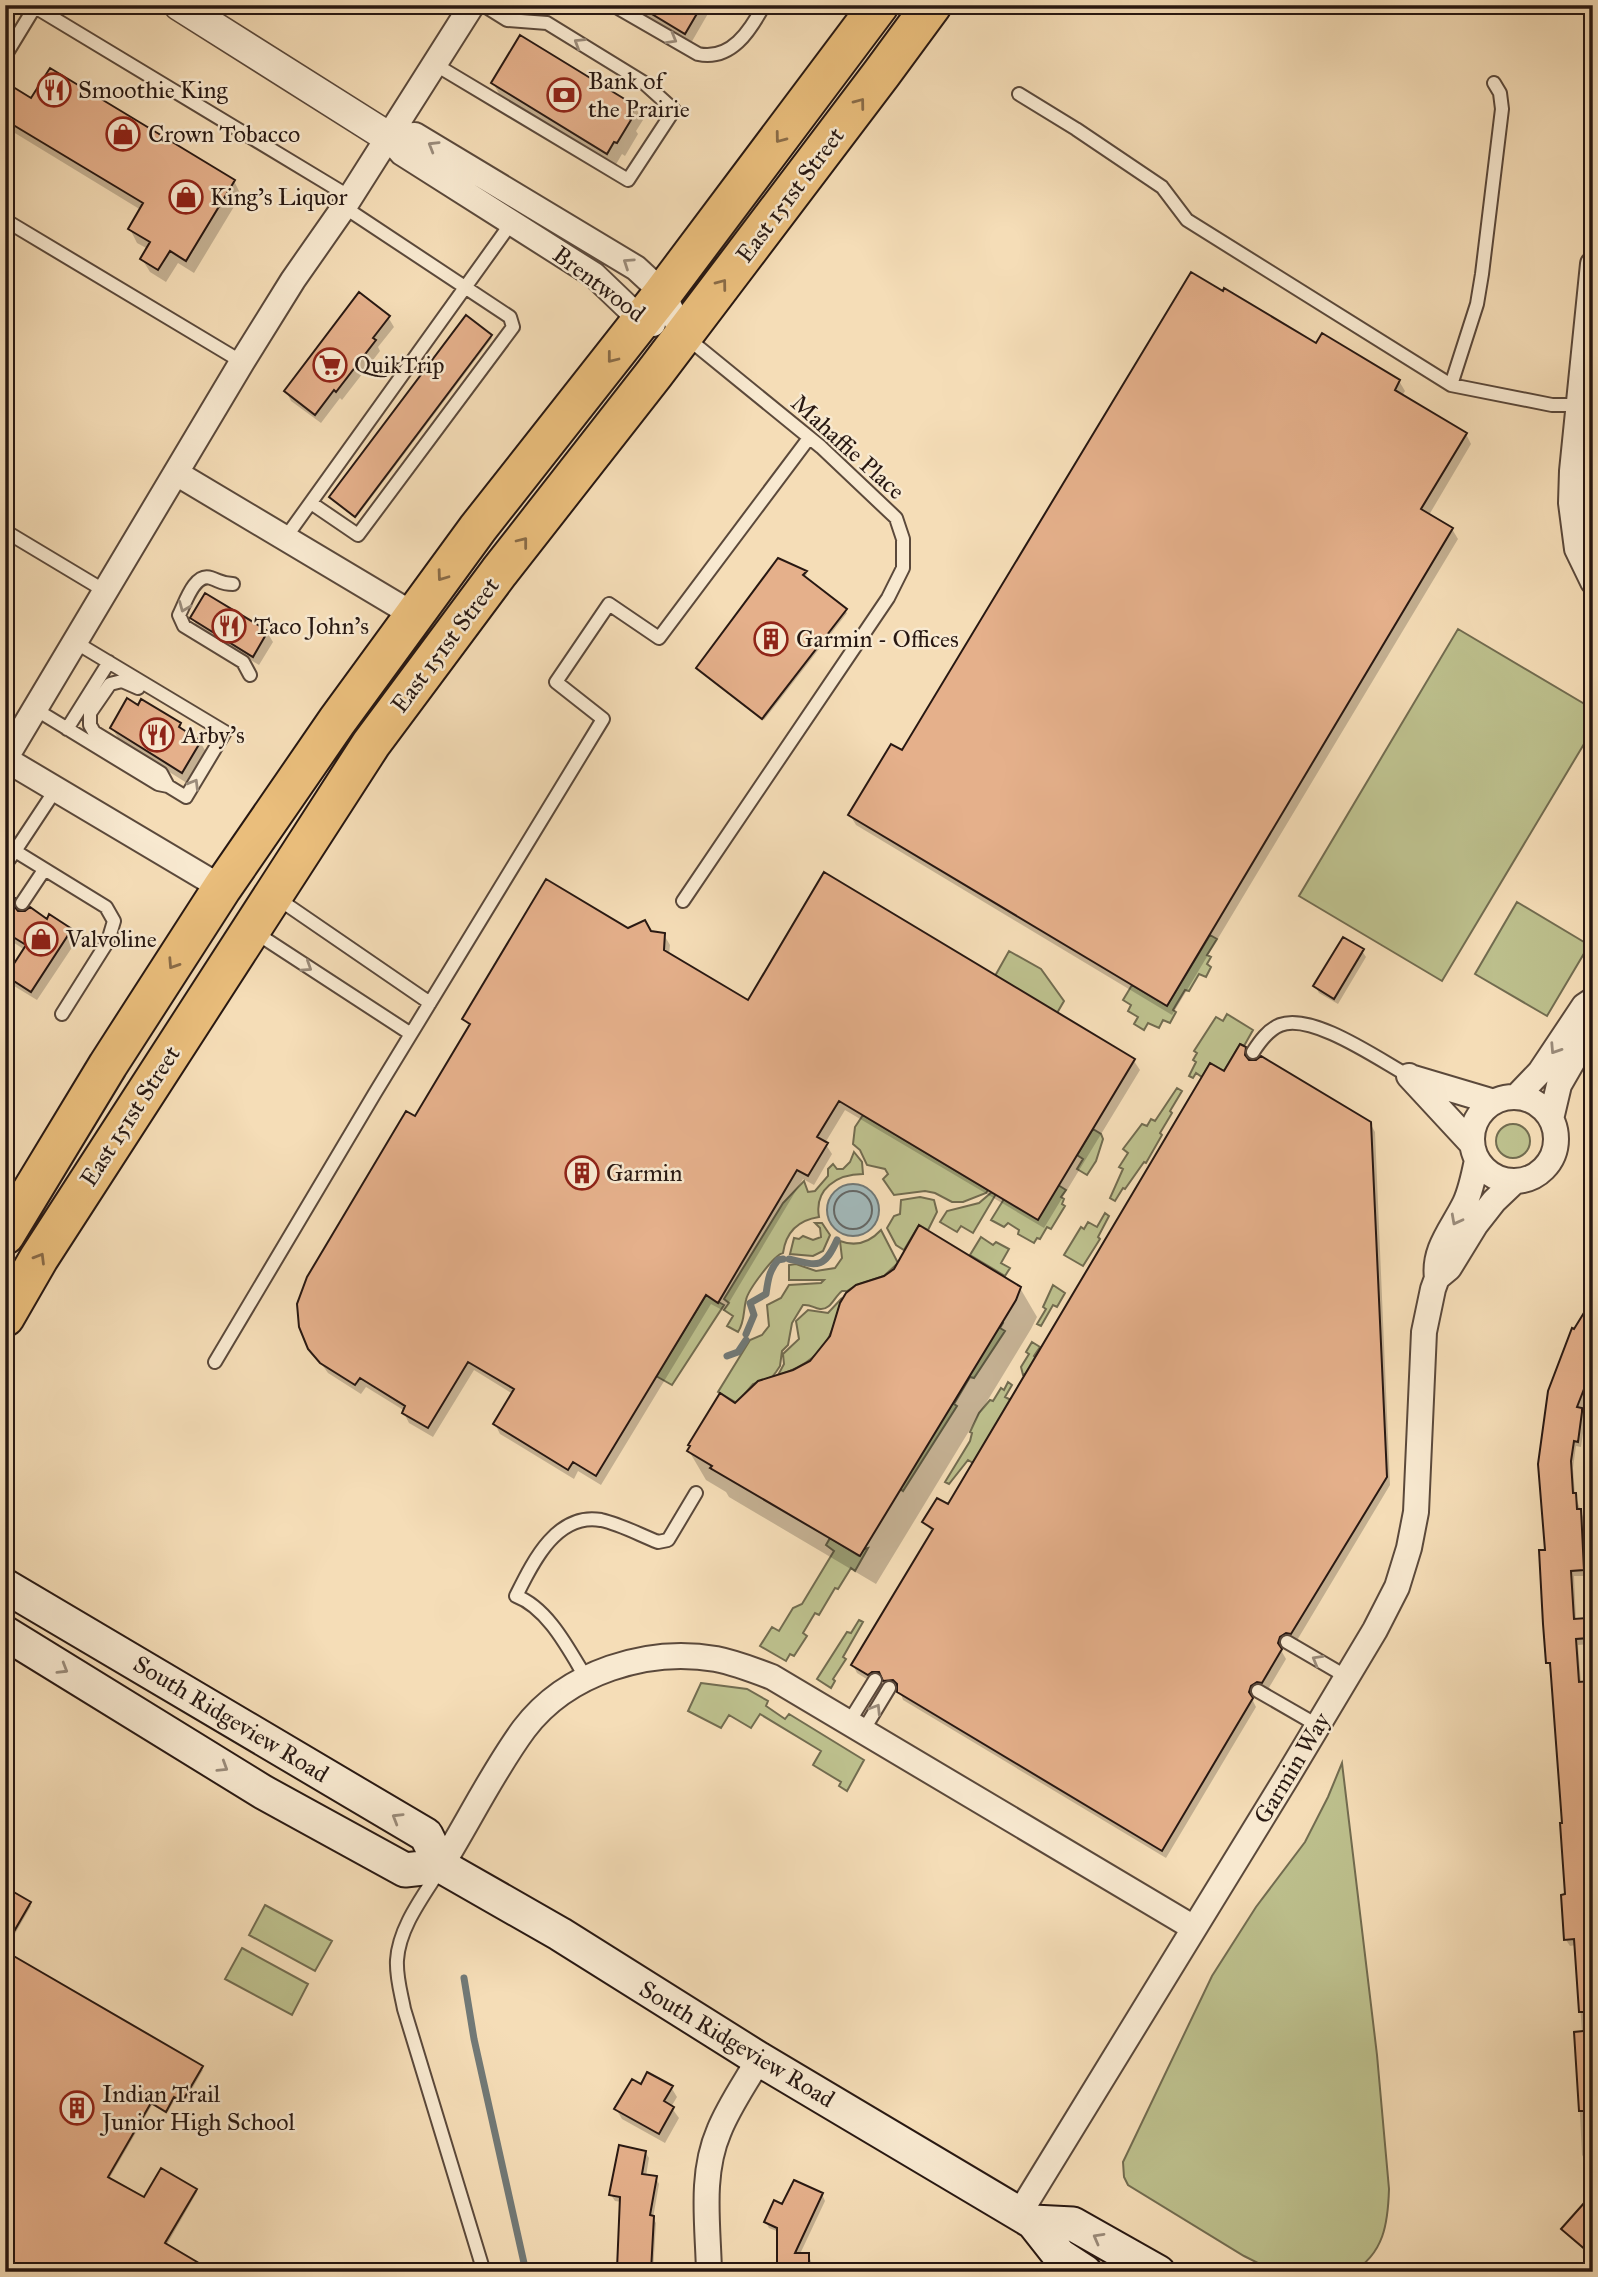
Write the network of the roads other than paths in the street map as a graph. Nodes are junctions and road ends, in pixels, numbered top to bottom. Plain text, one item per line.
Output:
1 (179, 5) edge
2 (472, 5) edge
3 (483, 5) edge
4 (613, 5) edge
5 (764, 5) edge
6 (879, 5) edge
7 (932, 5) edge
8 (35, 6) edge
9 (5, 56) edge
10 (436, 65) junction
11 (1494, 83) dead end
12 (1019, 94) dead end
13 (388, 137) junction
14 (347, 202) junction
15 (5, 220) edge
16 (512, 222) junction
17 (1592, 276) edge
18 (466, 286) junction
19 (652, 307) junction
20 (683, 335) junction
21 (242, 362) junction
22 (1451, 385) junction
23 (1586, 405) edge
24 (809, 438) junction
25 (176, 472) junction
26 (310, 503) junction
27 (5, 531) edge
28 (286, 537) junction
29 (1593, 582) edge
30 (233, 584) dead end
31 (105, 591) junction
32 (409, 623) junction
33 (75, 642) junction
34 (109, 662) junction
35 (250, 675) dead end
36 (186, 708) junction
37 (35, 709) junction
38 (67, 729) junction
39 (5, 759) edge
40 (168, 786) junction
41 (56, 789) junction
42 (15, 851) junction
43 (5, 864) edge
44 (44, 870) junction
45 (222, 888) junction
46 (273, 895) junction
47 (683, 901) dead end
48 (23, 903) dead end
49 (250, 929) junction
50 (1593, 1000) edge
51 (430, 1003) junction
52 (62, 1014) dead end
53 (1593, 1026) edge
54 (411, 1034) junction
55 (1253, 1052) dead end
56 (1409, 1076) junction
57 (1505, 1099) junction
58 (1552, 1119) junction
59 (1474, 1152) junction
60 (1514, 1182) junction
61 (81, 1192) junction
62 (5, 1235) edge
63 (1437, 1278) junction
64 (5, 1317) edge
65 (215, 1362) dead end
66 (696, 1493) dead end
67 (5, 1586) edge
68 (5, 1633) edge
69 (1287, 1642) dead end
70 (1347, 1677) junction
71 (586, 1678) junction
72 (875, 1680) dead end
73 (889, 1688) dead end
74 (1258, 1691) dead end
75 (1317, 1725) junction
76 (856, 1726) junction
77 (442, 1866) junction
78 (1194, 1928) junction
79 (759, 2059) junction
80 (1026, 2218) junction
81 (484, 2272) edge
82 (709, 2272) edge
83 (1085, 2272) edge
84 (1158, 2272) edge

1 - 13 street
2 - 10 street
10 -> 3 lane
4 -> 5 lane
6 -> 19 main road, East 151st Street
20 -> 7 main road, East 151st Street
8 - 9 lane
8 - 14 lane
10 - 13 street
11 - 22 lane
12 - 22 lane
13 - 14 street
13 - 16 street, Brentwood
19 -> 13 street, Brentwood
14 - 18 lane
14 - 21 street
15 - 21 lane
16 - 18 lane
16 - 19 street, Brentwood
17 - 23 street
18 - 26 lane
18 - 26 lane
19 - 20 street, Brentwood
19 -> 32 main road, East 151st Street
20 - 24 lane, Mahaffie Place
46 -> 20 main road, East 151st Street
21 - 25 street
22 - 23 lane
23 - 29 street
24 - 47 lane, Mahaffie Place
24 - 51 lane
25 - 28 street
25 - 31 street
26 - 28 lane
27 - 31 lane
28 - 32 street
30 -> 35 lane
31 - 33 street
32 - 45 main road, East 151st Street
32 - 46 main road
33 - 34 lane
33 - 37 street
34 - 36 lane
34 - 38 lane
40 -> 36 lane
36 - 40 lane
37 - 38 lane
37 - 39 street
38 - 40 lane
39 - 41 street
41 - 42 lane
41 - 45 street
42 - 43 lane
42 - 44 lane
44 - 48 lane
44 - 52 lane
45 - 61 main road
45 -> 62 main road, East 151st Street
46 - 49 main road, East 151st Street
46 - 51 lane
49 -> 54 lane
49 - 61 main road, East 151st Street
50 -> 57 street, Garmin Way
51 - 54 lane
53 - 58 street, Garmin Way
54 - 65 lane
55 - 56 lane
56 - 57 street
56 - 59 street
57 - 58 street
57 - 59 street, Garmin Way
58 - 60 street, Garmin Way
59 - 60 street
59 -> 63 street, Garmin Way
60 - 63 street, Garmin Way
64 -> 61 main road, East 151st Street
63 - 70 street, Garmin Way
66 - 71 lane
77 -> 67 main road, South Ridgeview Road
68 -> 77 main road, South Ridgeview Road
70 -> 69 lane
70 - 75 street, Garmin Way
71 - 76 street
71 - 77 street
72 - 76 lane
76 -> 73 lane
74 - 75 lane
75 - 78 street, Garmin Way
76 - 78 street
77 - 79 main road, South Ridgeview Road
77 - 81 lane
78 - 80 street, Garmin Way
79 - 80 main road, South Ridgeview Road
79 - 82 street
80 - 83 main road, South Ridgeview Road
84 -> 80 main road, South Ridgeview Road

